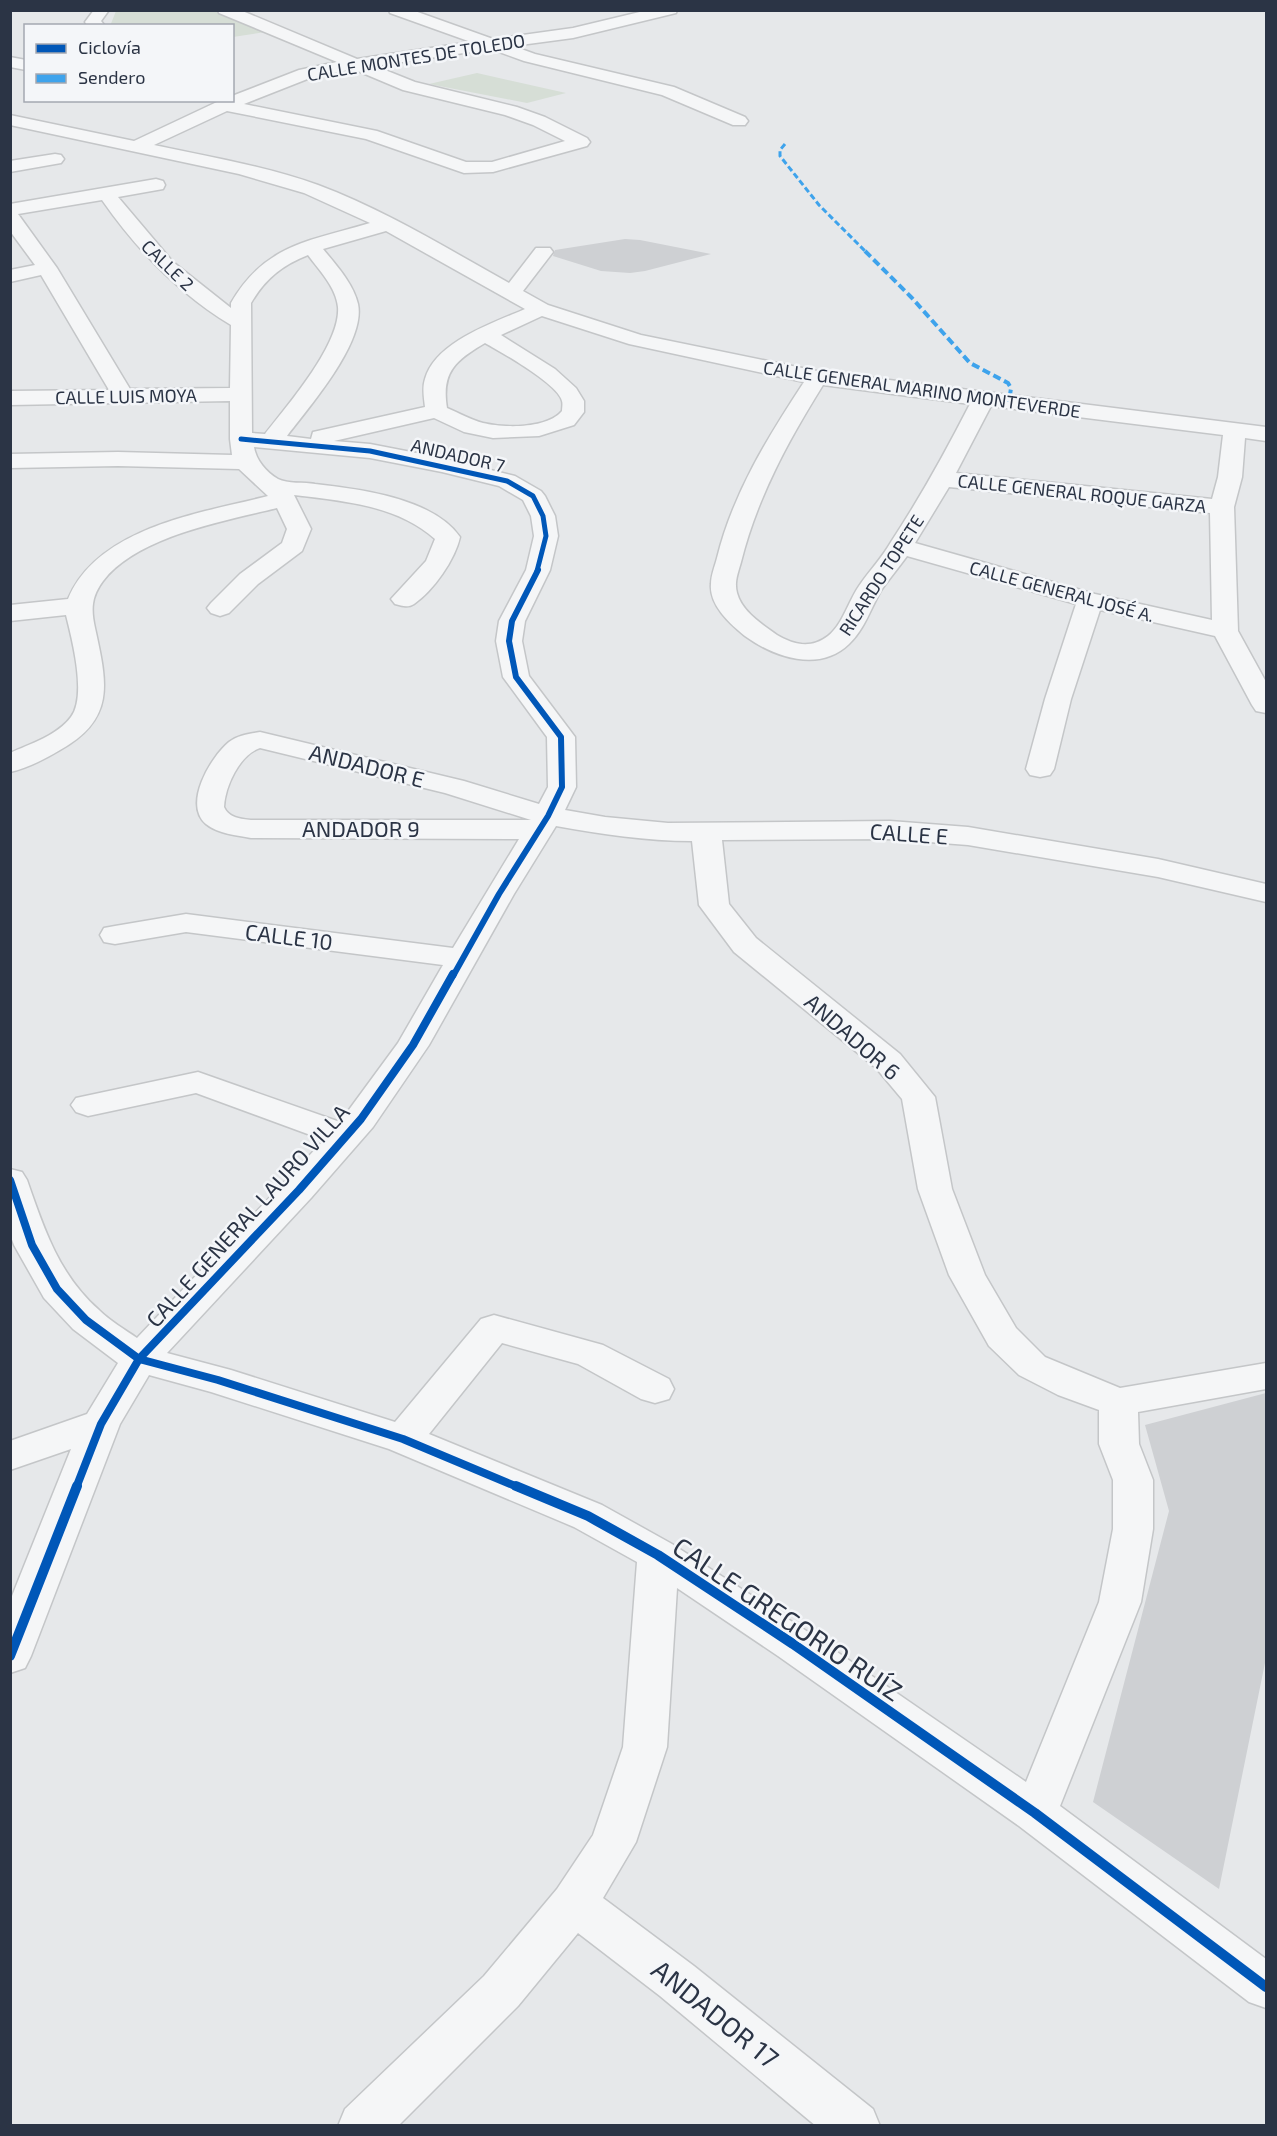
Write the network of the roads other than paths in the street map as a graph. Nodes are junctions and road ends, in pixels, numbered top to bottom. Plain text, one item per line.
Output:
1 (102, 10) edge
2 (225, 10) edge
3 (396, 10) edge
4 (670, 10) edge
5 (572, 15) dead end
6 (95, 24) edge
7 (606, 27) junction
8 (282, 33) junction
9 (250, 37) dead end
10 (490, 44) junction
11 (353, 64) junction
12 (233, 102) edge
13 (234, 102) edge
14 (225, 105) junction
15 (10, 120) edge
16 (739, 121) dead end
17 (138, 146) junction
18 (55, 159) dead end
19 (10, 166) edge
20 (156, 185) dead end
21 (106, 193) junction
22 (10, 210) edge
23 (10, 218) edge
24 (388, 224) junction
25 (312, 247) junction
26 (543, 252) dead end
27 (47, 268) junction
28 (10, 276) edge
29 (511, 293) junction
30 (541, 309) junction
31 (241, 323) junction
32 (487, 335) junction
33 (817, 378) junction
34 (242, 394) junction
35 (124, 397) junction
36 (10, 398) edge
37 (984, 399) junction
38 (437, 411) junction
39 (1235, 429) junction
40 (1266, 434) edge
41 (283, 443) junction
42 (243, 451) junction
43 (10, 461) edge
44 (942, 479) junction
45 (279, 492) junction
46 (1222, 507) junction
47 (900, 548) junction
48 (404, 599) dead end
49 (1090, 600) junction
50 (78, 606) junction
51 (220, 608) dead end
52 (10, 613) edge
53 (1225, 631) junction
54 (1266, 705) edge
55 (10, 764) edge
56 (1040, 769) dead end
57 (210, 793) joint
58 (543, 823) junction
59 (706, 832) junction
60 (1266, 893) edge
61 (115, 935) dead end
62 (462, 958) junction
63 (88, 1105) dead end
64 (346, 1136) junction
65 (10, 1180) edge
66 (21, 1249) edge
67 (140, 1359) junction
68 (1266, 1376) edge
69 (655, 1389) dead end
70 (1118, 1402) junction
71 (101, 1424) junction
72 (403, 1439) junction
73 (10, 1456) edge
74 (658, 1555) junction
75 (10, 1656) edge
76 (1035, 1813) junction
77 (574, 1903) junction
78 (1266, 1987) edge
79 (384, 2119) edge
80 (855, 2126) edge

1 - 6 street
2 - 8 street
3 - 10 street
4 - 7 street, CALLE MONTES DE TOLEDO
5 - 7 street
7 - 10 street, CALLE MONTES DE TOLEDO
8 - 9 street
8 - 11 street
10 - 11 street, CALLE MONTES DE TOLEDO
10 - 16 street
11 - 13 street, CALLE MONTES DE TOLEDO
11 - 14 street
12 - 14 street, CALLE MONTES DE TOLEDO
14 - 17 street, CALLE MONTES DE TOLEDO
15 - 17 street, CALLE GENERAL MARINO MONTEVERDE
17 - 24 street, CALLE GENERAL MARINO MONTEVERDE
18 - 19 street
20 - 21 street
21 - 22 street
21 - 31 street, CALLE 2
23 - 27 street
24 - 25 street
24 - 29 street, CALLE GENERAL MARINO MONTEVERDE
25 - 31 street
25 - 41 street
26 - 29 street
27 - 28 street
27 - 35 street
29 - 30 street, CALLE GENERAL MARINO MONTEVERDE
30 - 32 street
30 - 33 street, CALLE GENERAL MARINO MONTEVERDE
31 - 34 street
32 - 38 street
32 - 38 street
33 - 37 street, CALLE GENERAL MARINO MONTEVERDE
33 - 47 street, RICARDO TOPETE
34 - 35 street, CALLE LUIS MOYA
34 - 42 street
35 - 36 street, CALLE LUIS MOYA
37 - 39 street, CALLE GENERAL MARINO MONTEVERDE
37 - 44 street, RICARDO TOPETE
38 - 41 street
39 - 40 street, CALLE GENERAL MARINO MONTEVERDE
39 - 46 street
41 - 42 street, ANDADOR 7
41 - 58 street, ANDADOR 7
42 - 43 street, ANDADOR 7
42 - 45 street
44 - 46 street, CALLE GENERAL ROQUE GARZA
44 - 47 street, RICARDO TOPETE
45 - 48 street
45 - 50 street
45 - 51 street
46 - 53 street
47 - 49 street, CALLE GENERAL JOSÉ A.
49 - 53 street, CALLE GENERAL JOSÉ A.
49 - 56 street
50 - 52 street
50 - 55 street
53 - 54 street
57 - 58 street, ANDADOR 9
57 - 58 street, ANDADOR E
58 - 59 street, CALLE E
58 - 62 street, CALLE GENERAL LAURO VILLA
59 - 60 street, CALLE E
59 - 70 street, ANDADOR 6
61 - 62 street, CALLE 10
62 - 64 street, CALLE GENERAL LAURO VILLA
63 - 64 street
64 - 67 street, CALLE GENERAL LAURO VILLA
65 - 66 street, CALLE GREGORIO RUÍZ
66 - 67 street, CALLE GREGORIO RUÍZ
67 - 71 street, CALLE GENERAL LAURO VILLA
67 - 72 street, CALLE GREGORIO RUÍZ
68 - 70 street
69 - 72 street
70 - 76 street
71 - 73 street
71 - 75 street, CALLE GENERAL LAURO VILLA
72 - 74 street, CALLE GREGORIO RUÍZ
74 - 76 street, CALLE GREGORIO RUÍZ
74 - 77 street
76 - 78 street, CALLE GREGORIO RUÍZ
77 - 79 street
77 - 80 street, ANDADOR 17

